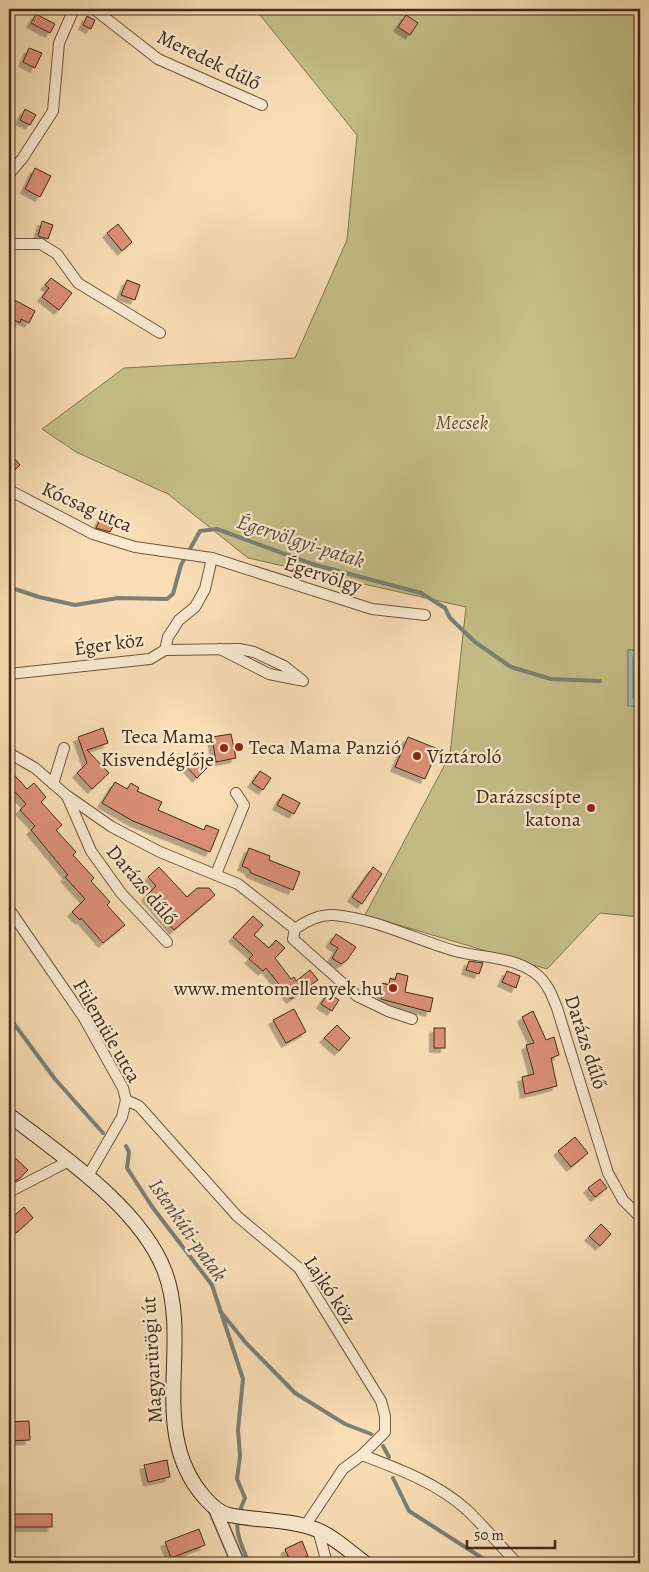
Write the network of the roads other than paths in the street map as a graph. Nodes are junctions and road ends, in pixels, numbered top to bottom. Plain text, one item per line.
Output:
1 (74, 9) edge
2 (94, 9) edge
3 (262, 105) dead end
4 (9, 174) edge
5 (9, 244) edge
6 (160, 333) dead end
7 (9, 490) edge
8 (212, 558) junction
9 (425, 614) dead end
10 (219, 649) junction
11 (166, 650) junction
12 (9, 674) edge
13 (64, 748) dead end
14 (9, 753) edge
15 (53, 784) junction
16 (236, 793) dead end
17 (66, 795) junction
18 (216, 874) junction
19 (9, 909) edge
20 (294, 929) junction
21 (167, 942) dead end
22 (412, 1019) dead end
23 (126, 1100) junction
24 (9, 1115) edge
25 (68, 1161) junction
26 (88, 1176) junction
27 (9, 1192) edge
28 (640, 1217) edge
29 (362, 1456) junction
30 (215, 1509) junction
31 (311, 1528) junction
32 (238, 1563) edge
33 (327, 1563) edge
34 (365, 1563) edge
35 (517, 1563) edge

1 - 4 street
2 - 3 street, Meredek dűlő
5 - 6 street
7 - 8 street, Kócsag utca
8 - 9 street, Égervölgy
8 - 11 street, Éger köz
10 - 10 street
10 - 11 street
11 - 12 street, Éger köz
13 - 15 street
14 - 15 street, Darázs dűlő
15 - 17 street, Darázs dűlő
16 - 18 street
17 - 18 street, Darázs dűlő
17 - 21 street, Darázs dűlő
18 - 20 street, Darázs dűlő
19 - 23 street, Fülemüle utca
20 - 22 street, Darázs dűlő
20 - 28 street, Darázs dűlő
23 - 26 street, Fülemüle utca
23 - 29 street, Lajkó köz
24 - 25 main road, Magyarürögi út
25 - 26 main road, Magyarürögi út
25 - 27 street
26 - 30 main road, Magyarürögi út
29 - 31 street, Lajkó köz
29 - 35 street
30 - 31 main road
30 - 32 street
31 - 33 street
31 - 34 main road

